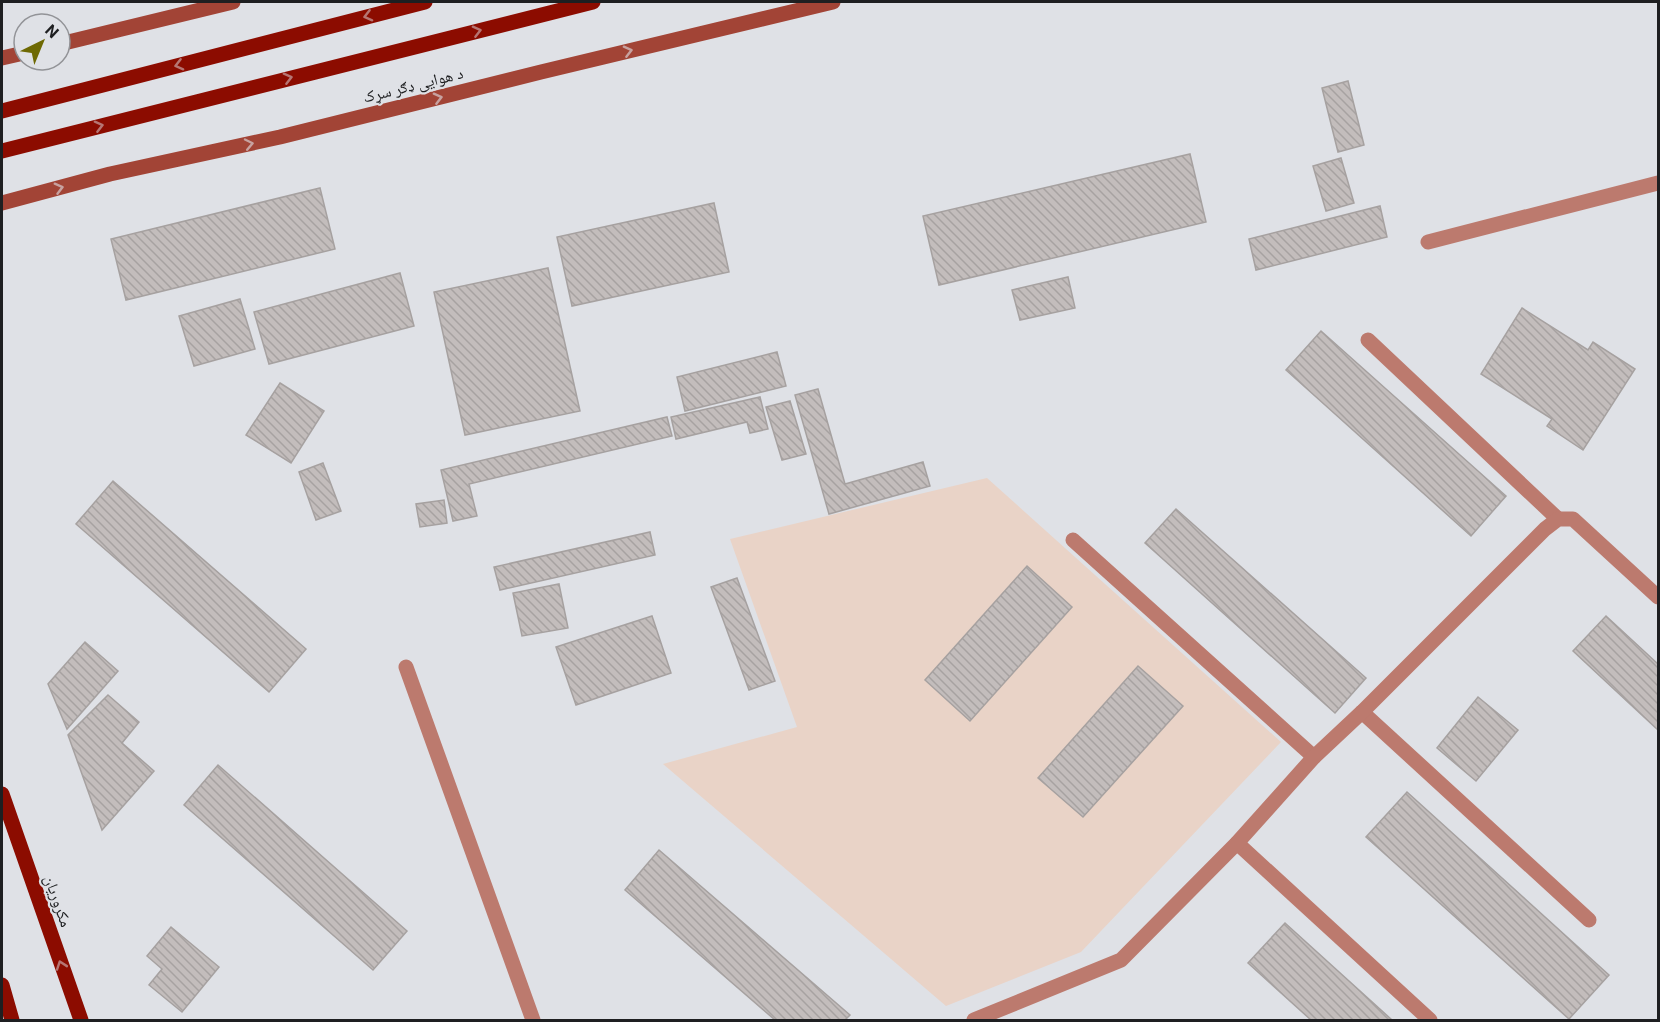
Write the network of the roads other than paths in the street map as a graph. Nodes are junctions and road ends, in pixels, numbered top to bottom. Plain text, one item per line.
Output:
1 (233, 2) edge
2 (425, 2) edge
3 (593, 2) edge
4 (833, 2) edge
5 (72, 41) edge
6 (2, 111) edge
7 (2, 151) edge
8 (1659, 183) edge
9 (2, 202) edge
10 (1428, 242) dead end
11 (1368, 340) dead end
12 (1558, 519) junction
13 (1073, 540) dead end
14 (1659, 597) edge
15 (406, 667) dead end
16 (1362, 712) junction
17 (1314, 757) junction
18 (2, 794) edge
19 (1237, 843) junction
20 (1589, 920) dead end
21 (2, 985) edge
22 (981, 1019) edge
23 (12, 1020) edge
24 (81, 1020) edge
25 (533, 1020) edge
26 (1430, 1020) edge

1 - 5 main road
2 -> 6 main road
7 -> 3 main road
9 -> 4 main road, د هوایی ډګر سړک
8 - 10 street
11 - 12 street
12 - 14 street
12 - 16 street
13 - 17 street
15 - 25 street
16 - 17 street
16 - 20 street
17 - 19 street
24 -> 18 main road, مکروریان
19 - 22 street
19 - 26 street
21 - 23 main road

